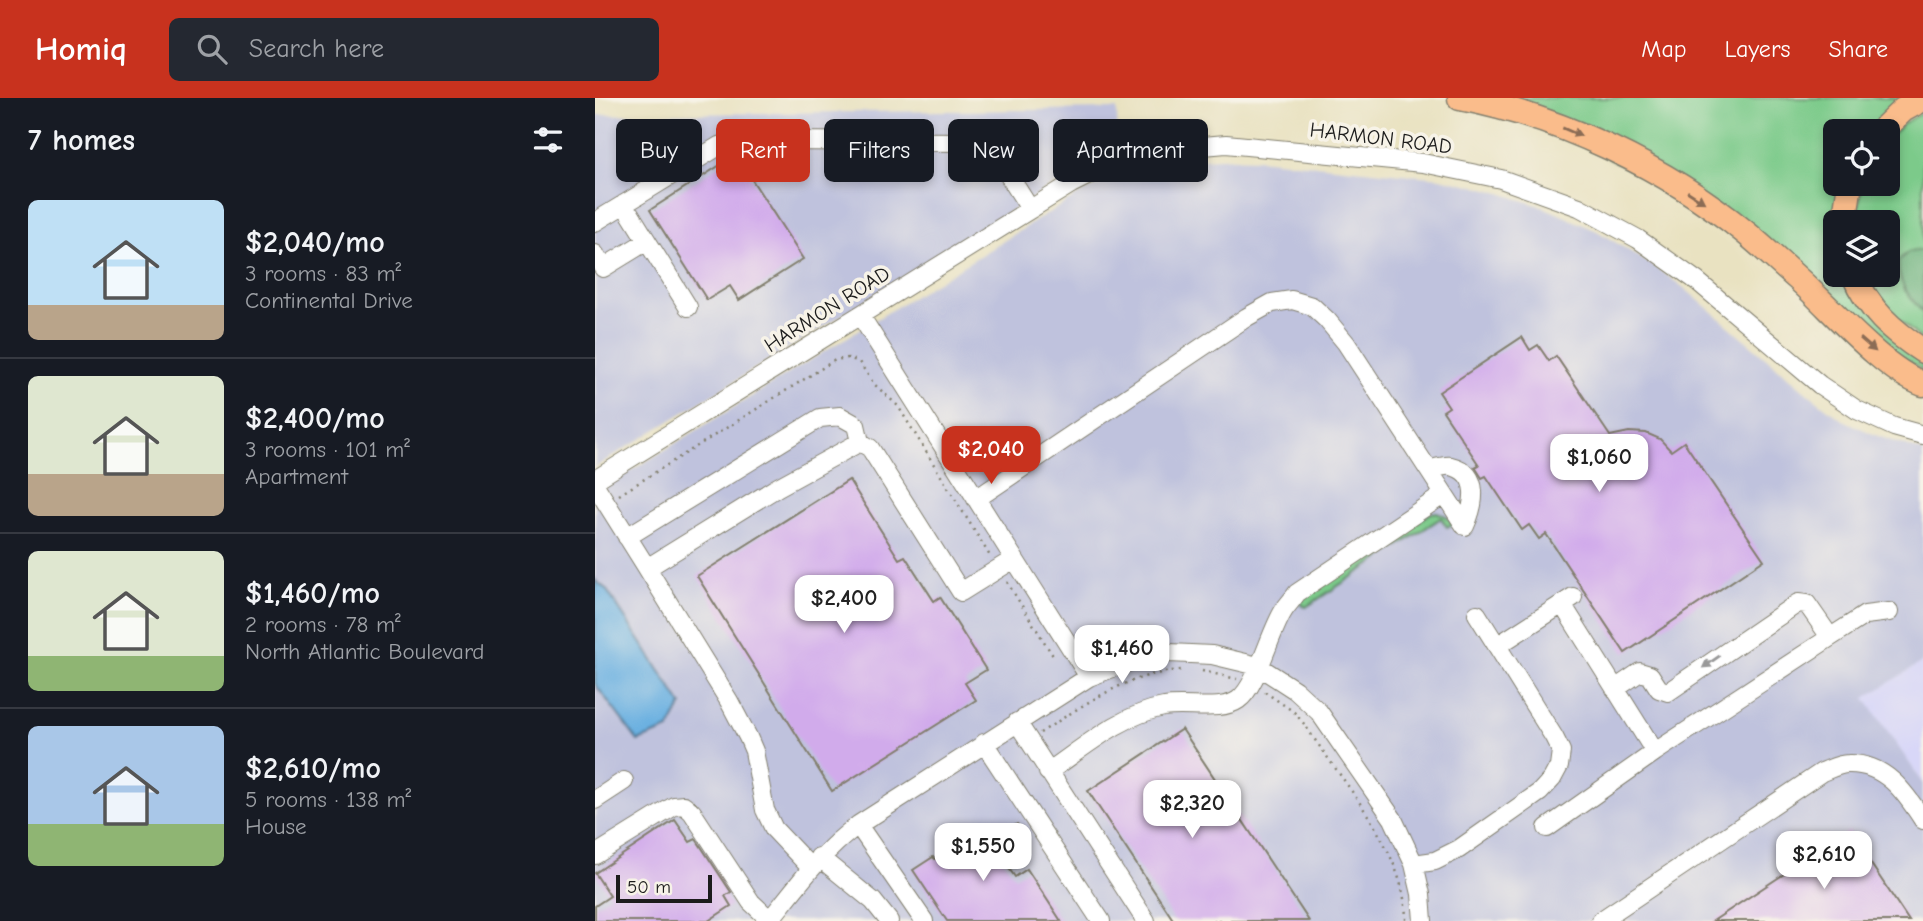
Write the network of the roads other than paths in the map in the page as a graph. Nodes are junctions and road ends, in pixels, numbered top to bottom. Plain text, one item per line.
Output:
1 (1460, 98) edge
2 (1923, 99) edge
3 (1894, 119) edge
4 (624, 204) junction
5 (1030, 209) junction
6 (595, 222) edge
7 (647, 241) junction
8 (595, 254) edge
9 (1859, 287) edge
10 (688, 307) dead end
11 (860, 315) junction
12 (1923, 351) edge
13 (1923, 384) edge
14 (1923, 435) edge
15 (860, 442) junction
16 (1429, 470) junction
17 (595, 483) edge
18 (1443, 495) junction
19 (976, 499) junction
20 (628, 537) junction
21 (1014, 559) junction
22 (647, 568) junction
23 (1889, 612) dead end
24 (1477, 614) dead end
25 (1831, 637) junction
26 (1497, 646) junction
27 (1258, 666) junction
28 (1089, 677) junction
29 (1615, 689) junction
30 (1017, 722) junction
31 (984, 743) junction
32 (1655, 752) junction
33 (1048, 772) junction
34 (624, 781) dead end
35 (595, 800) edge
36 (1923, 820) edge
37 (858, 825) junction
38 (1547, 828) dead end
39 (595, 855) edge
40 (815, 863) junction
41 (1414, 864) junction
42 (769, 920) edge
43 (889, 921) edge
44 (924, 921) edge
45 (1101, 921) edge
46 (1146, 921) edge
47 (1423, 921) edge
48 (1601, 921) edge

1 -> 13 highway
2 - 3 highway
4 - 5 street
4 - 6 street
4 - 7 street
5 - 11 street, HARMON ROAD
5 - 14 street, HARMON ROAD
7 - 8 street
7 - 10 street
9 - 12 highway
11 - 17 street, HARMON ROAD
11 - 19 street
15 - 20 street
15 - 21 street
15 - 22 street
16 - 18 street
16 - 18 street
16 - 19 street
17 - 20 street
18 - 27 street
19 - 21 street
20 - 22 street
21 - 28 street
22 - 40 street
23 - 25 street
24 - 26 street
25 -> 29 street
25 - 32 street
26 - 29 street
26 - 41 street
27 - 28 street
27 - 33 street
27 - 41 street
28 - 30 street
29 - 32 street
30 - 31 street
30 - 33 street
31 - 37 street
31 - 45 street
32 - 38 street
33 - 46 street
34 - 35 street
36 - 48 street
37 - 40 street
37 - 44 street
39 - 42 street
40 - 42 street
40 - 43 street
41 - 47 street

